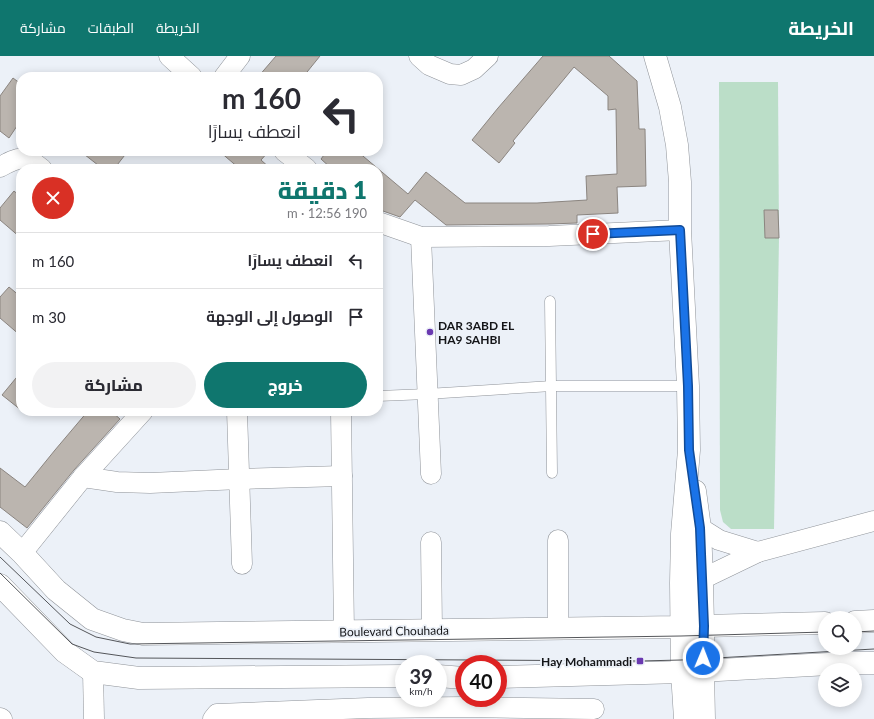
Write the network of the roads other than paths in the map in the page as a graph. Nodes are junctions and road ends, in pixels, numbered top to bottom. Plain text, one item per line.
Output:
1 (240, 56) edge
2 (419, 56) edge
3 (488, 56) edge
4 (655, 56) edge
5 (228, 72) edge
6 (290, 156) edge
7 (34, 164) edge
8 (301, 164) edge
9 (0, 167) edge
10 (383, 225) edge
11 (680, 230) junction
12 (421, 237) junction
13 (550, 301) dead end
14 (552, 386) junction
15 (688, 386) junction
16 (427, 394) junction
17 (383, 396) edge
18 (138, 416) edge
19 (237, 416) edge
20 (341, 416) edge
21 (689, 450) junction
22 (552, 473) dead end
23 (431, 474) dead end
24 (342, 476) junction
25 (83, 477) junction
26 (240, 479) junction
27 (874, 521) edge
28 (700, 528) junction
29 (0, 532) edge
30 (558, 540) dead end
31 (431, 542) dead end
32 (758, 552) junction
33 (22, 553) junction
34 (242, 564) dead end
35 (702, 579) junction
36 (1, 589) edge
37 (862, 622) edge
38 (874, 622) edge
39 (818, 623) edge
40 (704, 626) junction
41 (680, 627) junction
42 (558, 628) junction
43 (432, 630) junction
44 (344, 632) junction
45 (874, 663) edge
46 (692, 671) junction
47 (93, 672) junction
48 (395, 676) edge
49 (507, 677) edge
50 (465, 708) edge
51 (594, 709) dead end
52 (367, 713) edge
53 (94, 719) edge
54 (213, 719) edge
55 (685, 719) edge
56 (704, 719) edge

1 - 5 street
2 - 3 street
4 - 11 street
6 - 8 street
7 - 9 street
10 - 12 street
11 - 12 street
11 - 15 street
12 - 16 street
13 - 14 lane
14 - 15 lane
14 - 16 lane
14 - 22 lane
15 - 21 street
16 - 17 lane
16 - 23 street
18 - 25 street
19 - 26 street
20 - 24 street
21 - 28 street
21 - 41 street
24 - 26 street
24 - 44 street
25 - 26 street
25 - 33 street
26 - 34 street
27 - 32 street
28 - 32 street
28 - 35 street
29 - 33 street, Boulevard Chouhada
30 - 42 street
31 - 43 street
32 - 35 street
33 - 44 street, Boulevard Chouhada
35 - 40 street
36 - 47 street
37 - 38 street
39 - 40 street, Boulevard Chouhada
40 - 41 street, Boulevard Chouhada
40 - 46 street
41 - 42 street, Boulevard Chouhada
41 - 46 street
42 - 43 street, Boulevard Chouhada
43 - 44 street, Boulevard Chouhada
45 - 46 street
46 - 49 street
46 - 55 street
46 - 56 street
47 - 48 street
47 - 53 street
50 - 51 street
50 - 52 street
52 - 54 street

